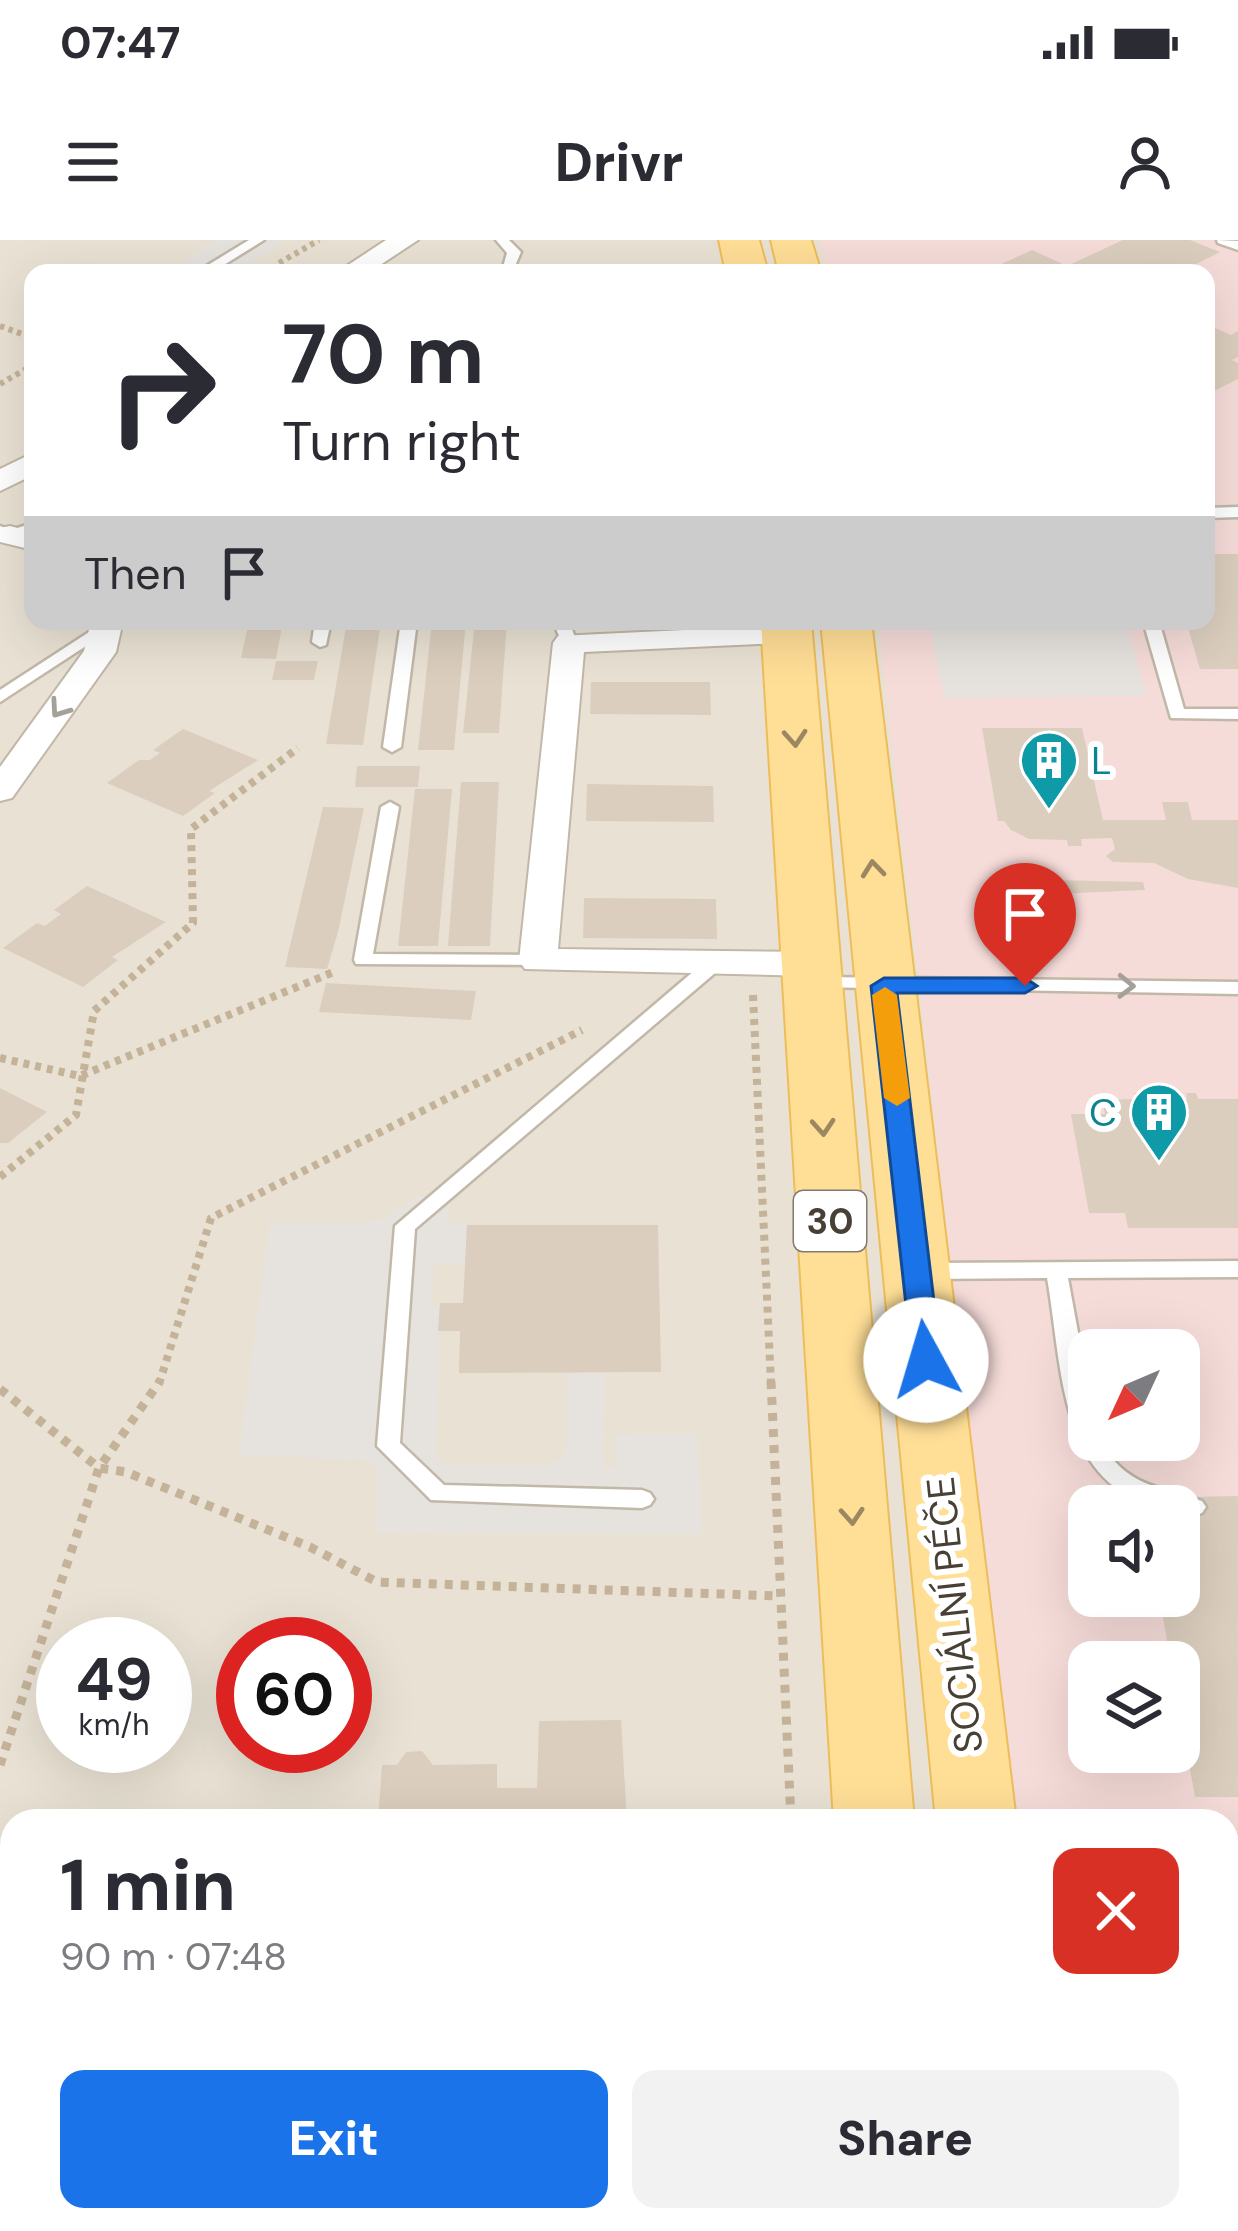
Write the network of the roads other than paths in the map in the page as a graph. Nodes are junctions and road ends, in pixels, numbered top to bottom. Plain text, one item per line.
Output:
1 (258, 240) edge
2 (405, 240) edge
3 (1223, 240) edge
4 (1238, 246) edge
5 (217, 264) edge
6 (365, 264) edge
7 (98, 630) edge
8 (106, 630) edge
9 (321, 630) edge
10 (408, 630) edge
11 (646, 630) edge
12 (807, 630) edge
13 (808, 630) edge
14 (1154, 630) edge
15 (565, 632) edge
16 (320, 642) dead end
17 (0, 697) edge
18 (1238, 714) edge
19 (392, 747) dead end
20 (6, 777) edge
21 (390, 807) dead end
22 (538, 961) junction
23 (773, 969) junction
24 (884, 986) junction
25 (1238, 988) edge
26 (1238, 1269) edge
27 (917, 1271) junction
28 (1056, 1271) junction
29 (1128, 1485) edge
30 (642, 1499) dead end
31 (873, 1809) edge
32 (975, 1809) edge

1 - 5 lane
2 - 6 street
3 - 4 lane
7 - 17 lane
8 -> 20 street
9 - 16 lane
10 - 19 lane
11 - 15 street
12 -> 23 main road, 30
24 -> 13 main road, SOCIÁLNÍ PÉČE / 30
14 - 18 lane
15 - 22 street
21 - 22 lane
22 - 23 street
23 - 24 lane
23 - 30 lane
23 -> 31 main road, 30
24 -> 25 lane
24 - 27 main road, SOCIÁLNÍ PÉČE / 30
26 - 28 lane
27 - 28 lane
27 - 32 main road, SOCIÁLNÍ PÉČE / 30
28 - 29 lane

